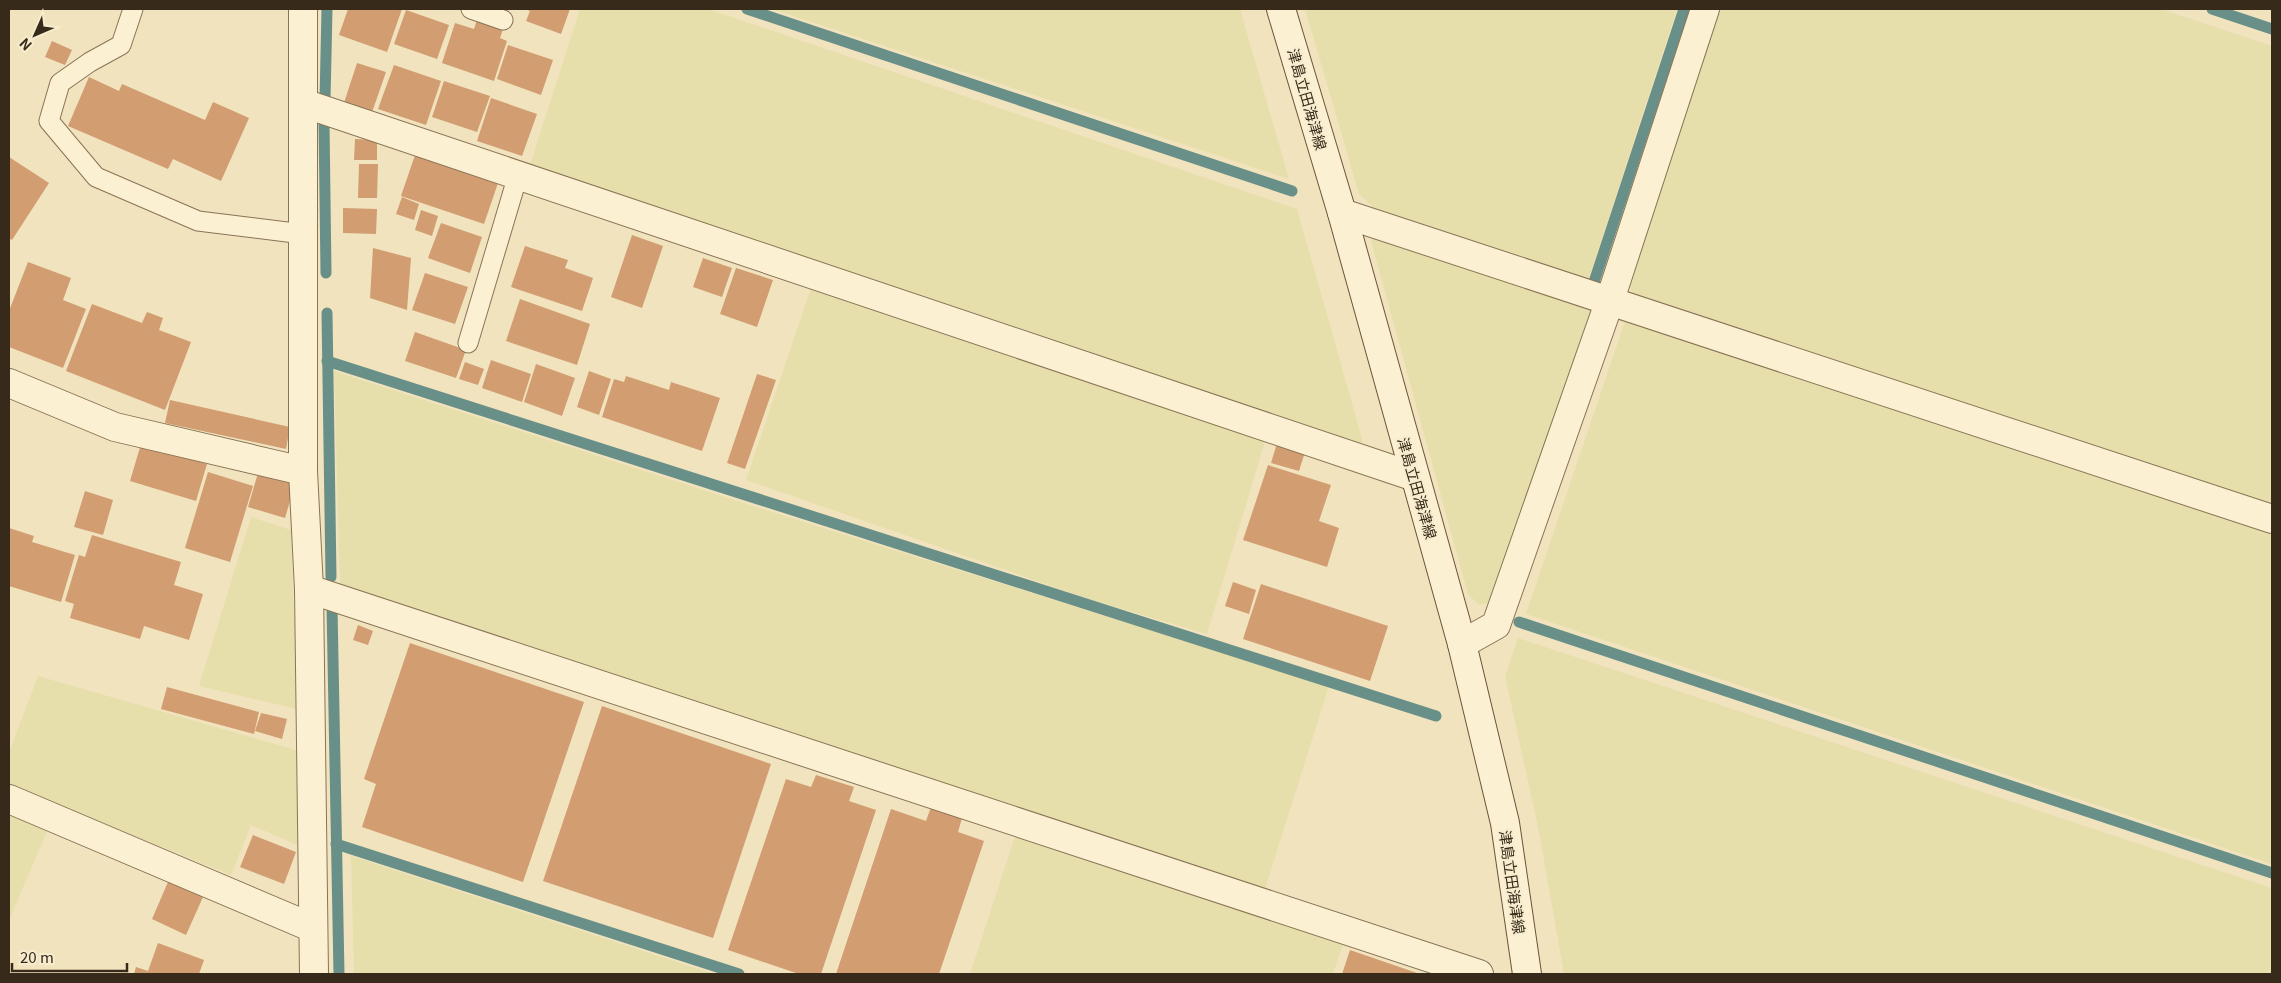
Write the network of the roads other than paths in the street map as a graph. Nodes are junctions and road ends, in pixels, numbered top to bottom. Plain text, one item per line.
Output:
1 (133, 9) edge
2 (303, 9) edge
3 (471, 9) edge
4 (1281, 9) edge
5 (1705, 9) edge
6 (503, 20) dead end
7 (303, 103) junction
8 (518, 175) junction
9 (1342, 213) junction
10 (303, 234) junction
11 (1610, 300) junction
12 (468, 343) dead end
13 (9, 383) edge
14 (303, 471) junction
15 (1415, 477) junction
16 (2272, 519) edge
17 (308, 589) junction
18 (1462, 644) junction
19 (9, 799) edge
20 (312, 928) junction
21 (314, 974) edge
22 (1478, 974) edge
23 (1527, 974) edge

1 - 10 lane
2 - 7 street
3 - 6 lane
4 - 9 street, 津島立田海津線
5 - 11 street
7 - 8 street
7 - 10 street
8 - 12 lane
8 - 15 street
9 - 11 street
9 - 15 street, 津島立田海津線
10 - 14 street
11 - 16 street
11 - 18 street
13 - 14 street
14 - 17 street
15 - 18 street, 津島立田海津線
17 - 20 street
17 - 22 street
18 - 23 street, 津島立田海津線
19 - 20 street
20 - 21 street

